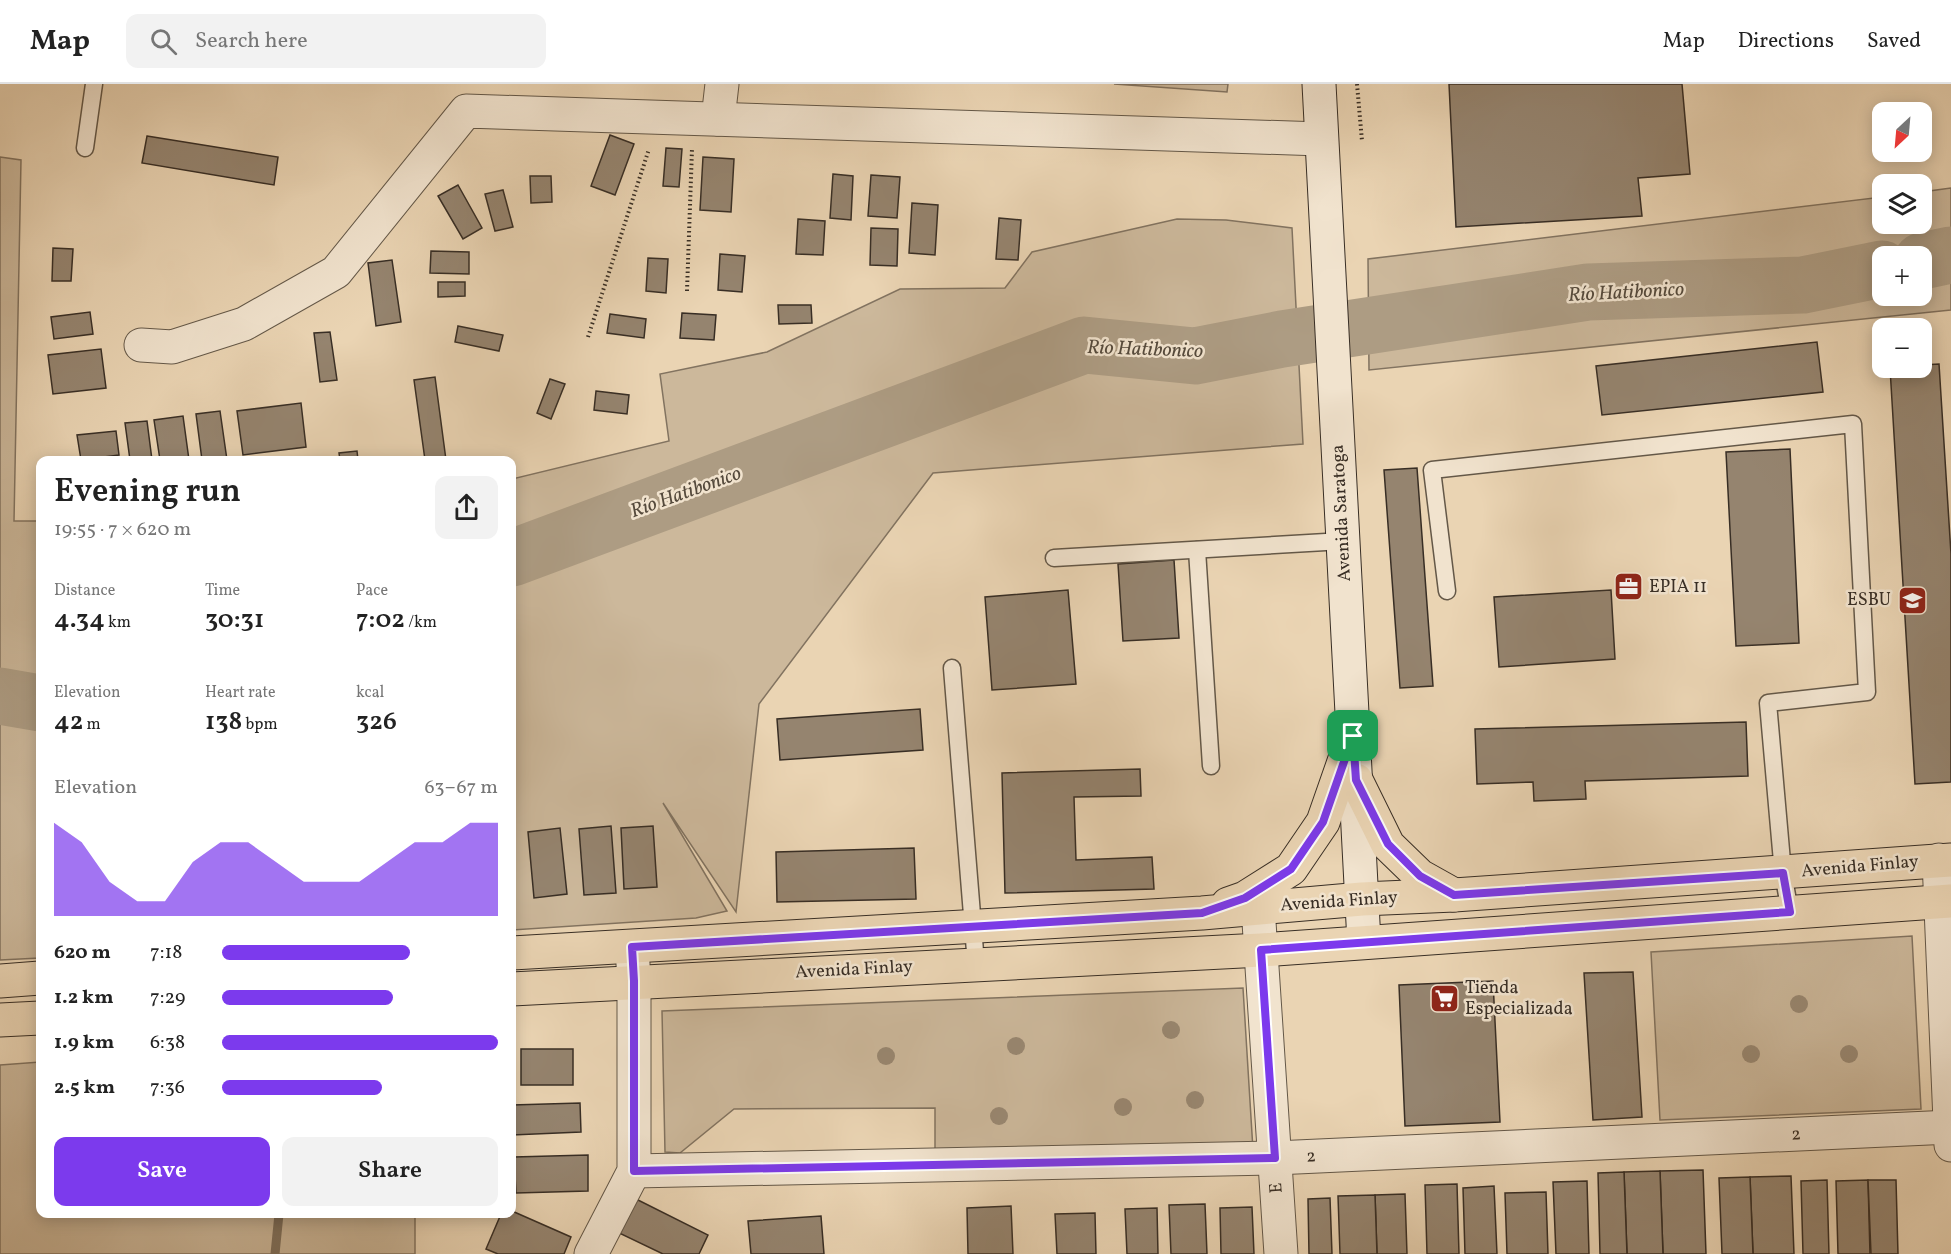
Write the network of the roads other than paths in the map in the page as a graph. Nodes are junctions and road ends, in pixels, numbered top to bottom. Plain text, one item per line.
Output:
1 (94, 84) edge
2 (722, 84) edge
3 (1319, 84) edge
4 (706, 119) junction
5 (1321, 139) junction
6 (85, 148) dead end
7 (141, 345) dead end
8 (1343, 541) junction
9 (1197, 550) junction
10 (1054, 558) dead end
11 (1447, 591) dead end
12 (952, 669) dead end
13 (1353, 736) junction
14 (1211, 766) dead end
15 (1356, 780) junction
16 (1945, 860) edge
17 (1783, 873) junction
18 (1454, 895) junction
19 (1362, 899) junction
20 (1946, 901) edge
21 (1258, 907) junction
22 (1790, 912) junction
23 (1202, 913) junction
24 (973, 927) junction
25 (1364, 942) junction
26 (632, 947) junction
27 (1261, 950) junction
28 (516, 953) edge
29 (976, 964) junction
30 (36, 978) edge
31 (0, 981) edge
32 (634, 981) junction
33 (516, 989) edge
34 (36, 1018) edge
35 (0, 1020) edge
36 (1951, 1133) edge
37 (1275, 1158) junction
38 (634, 1171) junction
39 (591, 1254) edge
40 (1281, 1254) edge

1 - 6 lane
2 - 4 street
3 - 5 street, Avenida Saratoga
4 - 5 street
4 - 7 street
5 - 8 street, Avenida Saratoga
8 - 9 lane
8 - 13 street, Avenida Saratoga
9 - 10 lane
9 - 14 lane
11 - 17 lane
12 - 24 lane
13 - 15 street, Avenida Saratoga
13 - 23 main road
15 - 18 main road
15 - 19 street, Avenida Saratoga
16 - 17 main road, Avenida Finlay
16 - 20 street
17 - 18 main road, Avenida Finlay
17 - 22 lane
18 - 19 main road, Avenida Finlay
19 - 21 main road, Avenida Finlay
19 - 25 street, Avenida Saratoga
20 - 22 main road, Avenida Finlay
20 - 36 street
21 - 23 main road, Avenida Finlay
21 - 27 street, E
22 - 25 main road, Avenida Finlay
23 - 24 main road, Avenida Finlay
24 - 26 main road, Avenida Finlay
24 - 29 lane
25 - 27 main road, Avenida Finlay
26 - 28 main road, Avenida Finlay
26 - 32 street
27 - 29 main road, Avenida Finlay
27 - 37 street, E
29 - 32 main road, Avenida Finlay
30 - 31 main road
32 - 33 main road, Avenida Finlay
32 - 38 street
34 - 35 main road
36 - 37 street, 2
37 - 38 street, 2
37 - 40 street, E
38 - 39 street

